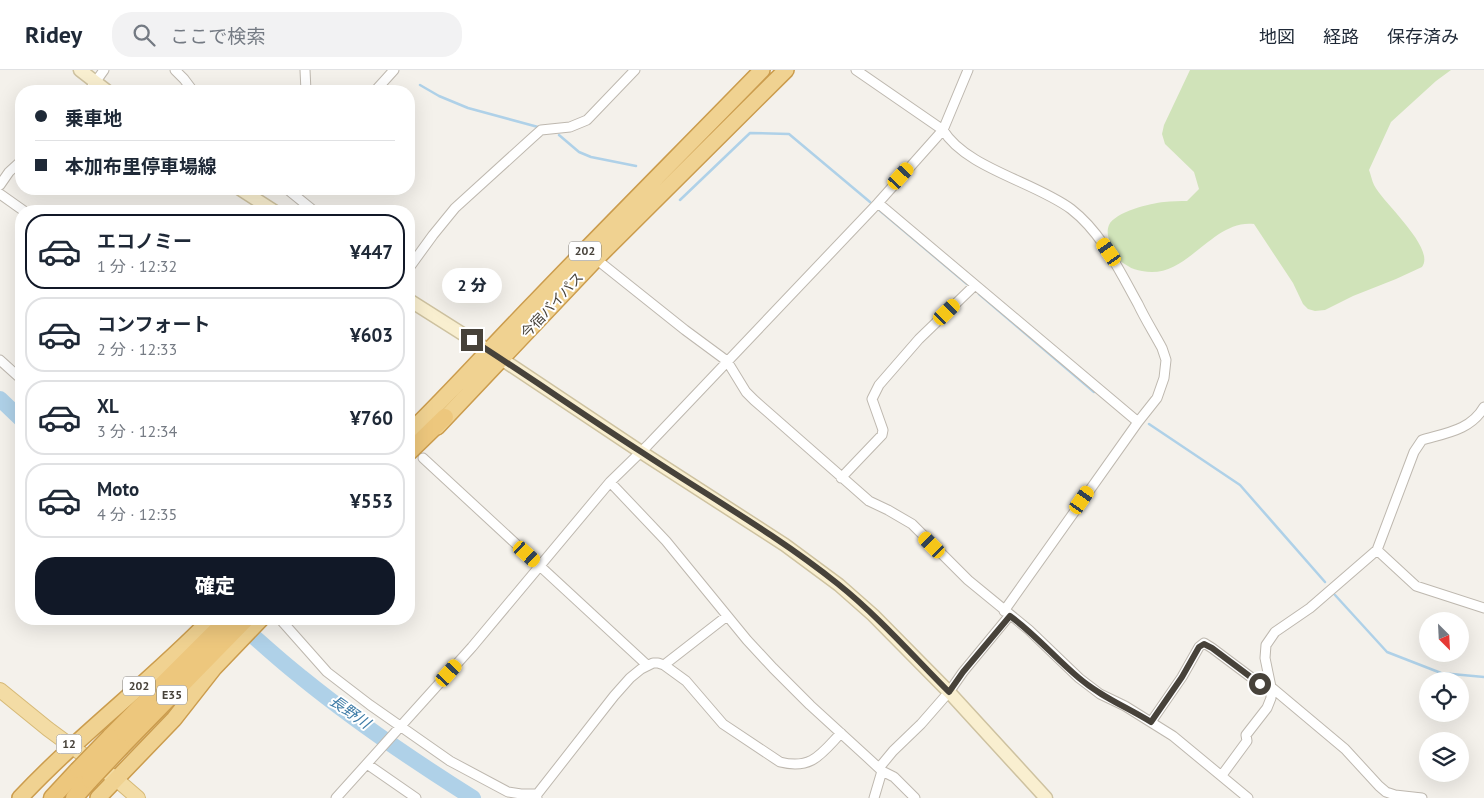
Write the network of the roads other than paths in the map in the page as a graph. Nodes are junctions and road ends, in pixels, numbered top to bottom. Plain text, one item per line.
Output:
1 (80, 70) edge
2 (104, 70) edge
3 (175, 70) edge
4 (305, 70) edge
5 (394, 70) edge
6 (635, 70) edge
7 (762, 70) edge
8 (786, 70) edge
9 (856, 70) edge
10 (968, 70) edge
11 (91, 85) edge
12 (93, 85) edge
13 (188, 85) edge
14 (306, 85) edge
15 (380, 85) edge
16 (943, 130) junction
17 (15, 166) edge
18 (0, 185) edge
19 (0, 194) edge
20 (250, 195) edge
21 (294, 195) edge
22 (878, 203) junction
23 (16, 205) edge
24 (265, 205) edge
25 (307, 205) edge
26 (596, 259) junction
27 (415, 260) edge
28 (975, 285) junction
29 (415, 304) edge
30 (488, 350) junction
31 (500, 359) junction
32 (0, 360) edge
33 (727, 361) junction
34 (15, 374) edge
35 (1484, 407) edge
36 (445, 417) joint
37 (1138, 422) junction
38 (415, 427) edge
39 (641, 452) junction
40 (415, 454) edge
41 (415, 459) edge
42 (842, 478) junction
43 (610, 482) junction
44 (1377, 550) junction
45 (541, 566) junction
46 (1484, 608) edge
47 (1007, 613) junction
48 (727, 616) junction
49 (234, 625) edge
50 (243, 625) edge
51 (285, 625) edge
52 (216, 634) edge
53 (647, 665) junction
54 (664, 665) junction
55 (1271, 687) junction
56 (0, 690) edge
57 (949, 692) junction
58 (1151, 722) junction
59 (400, 727) junction
60 (841, 733) junction
61 (72, 746) junction
62 (367, 764) junction
63 (881, 769) junction
64 (84, 775) junction
65 (1222, 775) junction
66 (116, 779) junction
67 (537, 796) edge
68 (20, 798) edge
69 (52, 798) edge
70 (74, 798) edge
71 (98, 798) edge
72 (138, 798) edge
73 (336, 798) edge
74 (416, 798) edge
75 (874, 798) edge
76 (915, 798) edge
77 (1046, 798) edge
78 (1248, 798) edge
79 (1422, 798) edge

1 - 11 main road
2 - 12 street
3 - 13 street
4 - 14 street
5 - 15 street
6 - 27 street
7 - 30 highway, 今宿バイパス / 202
8 - 26 highway, 今宿バイパス / 202
9 - 16 street
10 - 16 street
16 - 22 street
16 - 37 street
17 - 18 street
19 - 23 street
20 - 24 main road
21 - 25 street
22 - 28 street
22 - 33 street
26 - 31 highway, 今宿バイパス / 202
26 - 33 street
28 - 37 street
28 - 42 street
29 - 30 main road
30 - 31 main road
30 - 38 highway, 今宿バイパス / 202
31 - 36 highway, 今宿バイパス / 202
31 - 39 main road
32 - 34 street
33 - 39 street
33 - 42 street
35 - 44 street
36 - 40 highway
37 - 47 street
39 - 43 street
39 - 57 main road
41 - 45 street
42 - 47 street
43 - 45 street
43 - 48 street
44 - 46 street
44 - 55 street
45 - 53 street
45 - 59 street
47 - 57 street
47 - 58 street
48 - 54 street
48 - 60 street
49 - 52 highway, E35
50 - 52 highway, 202
51 - 59 street
52 - 61 highway, 202
52 - 64 highway, E35, bridge
52 - 66 highway, 202
53 - 54 street
53 - 67 street
54 - 60 street
55 - 58 street
55 - 65 street
55 - 79 street
56 - 61 main road, 12
57 - 63 street
57 - 77 main road
58 - 65 street
59 - 62 street
59 - 67 street
60 - 63 street
61 - 66 main road, 12
61 - 68 highway, 202
62 - 73 street
62 - 74 street
63 - 75 street
63 - 76 street
64 - 69 highway, E35
64 - 70 highway, E35
65 - 78 street
66 - 71 highway, 202
66 - 72 main road, 12

